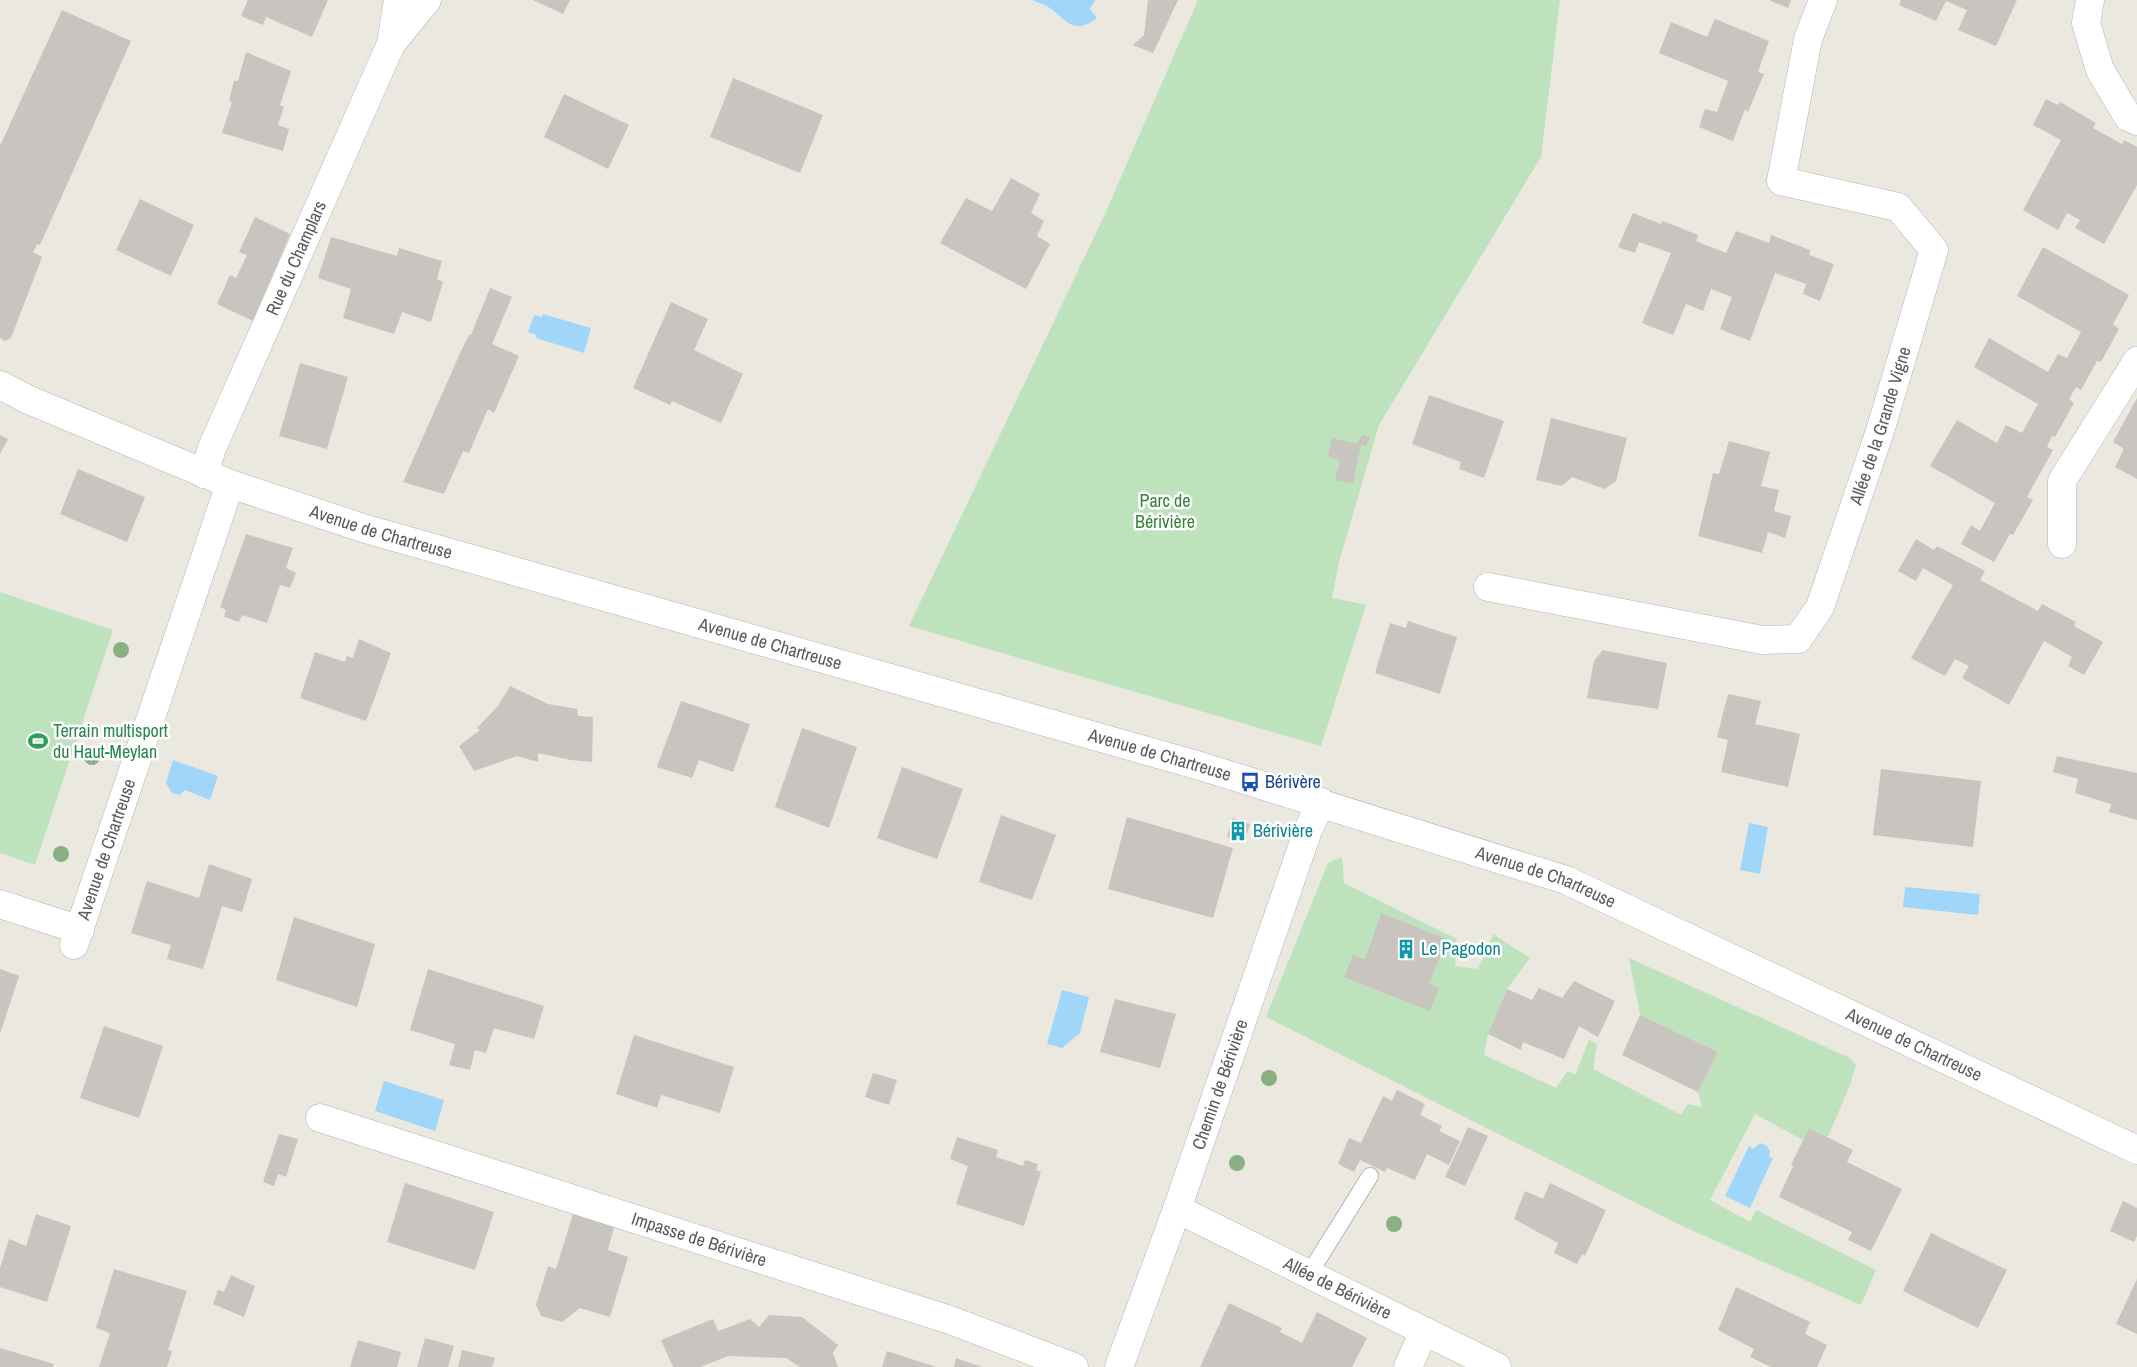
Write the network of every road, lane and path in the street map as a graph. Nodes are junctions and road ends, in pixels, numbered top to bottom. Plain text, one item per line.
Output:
1 (398, 0) edge
2 (427, 0) edge
3 (1823, 0) edge
4 (2090, 0) edge
5 (391, 44) junction
6 (2137, 121) edge
7 (2137, 361) edge
8 (0, 385) edge
9 (204, 474) junction
10 (230, 484) junction
11 (2062, 544) dead end
12 (1488, 587) dead end
13 (1321, 802) junction
14 (0, 904) edge
15 (320, 1118) dead end
16 (2137, 1150) edge
17 (1370, 1176) dead end
18 (1177, 1209) junction
19 (1309, 1274) junction
20 (1424, 1331) junction
21 (1074, 1367) edge
22 (1119, 1367) edge
23 (1408, 1367) edge
24 (1497, 1367) edge

1 - 5 street, Rue du Champlars
2 - 5 street, Rue du Champlars
3 - 12 street, Allée de la Grande Vigne
4 - 6 street
5 - 9 street, Rue du Champlars
7 - 11 street
8 - 9 street, Avenue de Chartreuse
9 - 10 street, Avenue de Chartreuse
10 - 13 street, Avenue de Chartreuse
10 - 14 street, Avenue de Chartreuse
13 - 16 street, Avenue de Chartreuse
13 - 18 street, Chemin de Bérivière
15 - 21 street, Impasse de Bérivière
17 - 19 lane
18 - 19 street, Allée de Bérivière
18 - 22 street, Chemin de Bérivière
19 - 20 street, Allée de Bérivière
20 - 23 street
20 - 24 street, Allée de Bérivière

